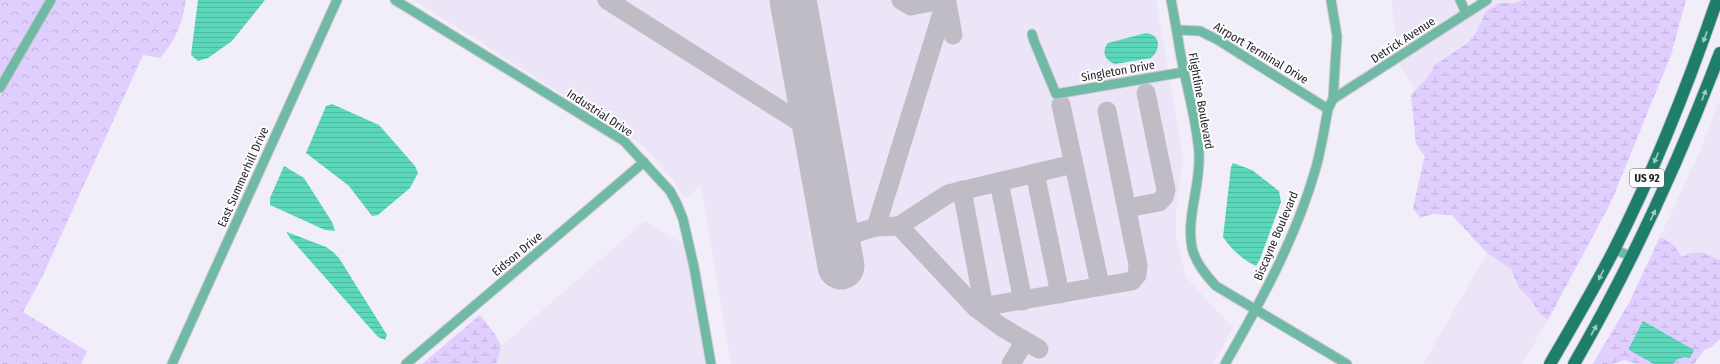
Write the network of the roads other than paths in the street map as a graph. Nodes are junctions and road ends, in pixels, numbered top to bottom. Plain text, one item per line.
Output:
1 (51, 0) edge
2 (337, 0) edge
3 (395, 0) edge
4 (1172, 0) edge
5 (1331, 0) edge
6 (1460, 0) edge
7 (1487, 0) edge
8 (1717, 0) edge
9 (1466, 13) junction
10 (1177, 30) junction
11 (1032, 34) dead end
12 (1720, 53) edge
13 (1184, 72) junction
14 (0, 88) edge
15 (1333, 99) junction
16 (1328, 109) junction
17 (644, 162) junction
18 (1614, 249) junction
19 (1632, 257) junction
20 (1256, 310) junction
21 (172, 364) edge
22 (406, 364) edge
23 (711, 364) edge
24 (1225, 364) edge
25 (1347, 364) edge
26 (1550, 364) edge
27 (1574, 364) edge

1 - 14 street
2 - 21 street, East Summerhill Drive
3 - 17 street, Industrial Drive
4 - 10 street, Flightline Boulevard
5 - 15 street
6 - 9 street
7 - 9 street, Detrick Avenue
8 -> 18 main road, US 92
9 - 15 street, Detrick Avenue
10 - 13 street, Flightline Boulevard
10 - 16 street, Airport Terminal Drive
11 - 13 street, Singleton Drive
19 -> 12 main road, US 92
13 - 20 street, Flightline Boulevard
15 - 16 street, Biscayne Boulevard
16 - 20 street, Biscayne Boulevard
17 - 22 street, Eidson Drive
17 - 23 street, Industrial Drive
18 - 19 street
18 -> 26 main road, US 92
27 -> 19 main road, US 92
20 - 24 street, Biscayne Boulevard
20 - 25 street, Flightline Boulevard

